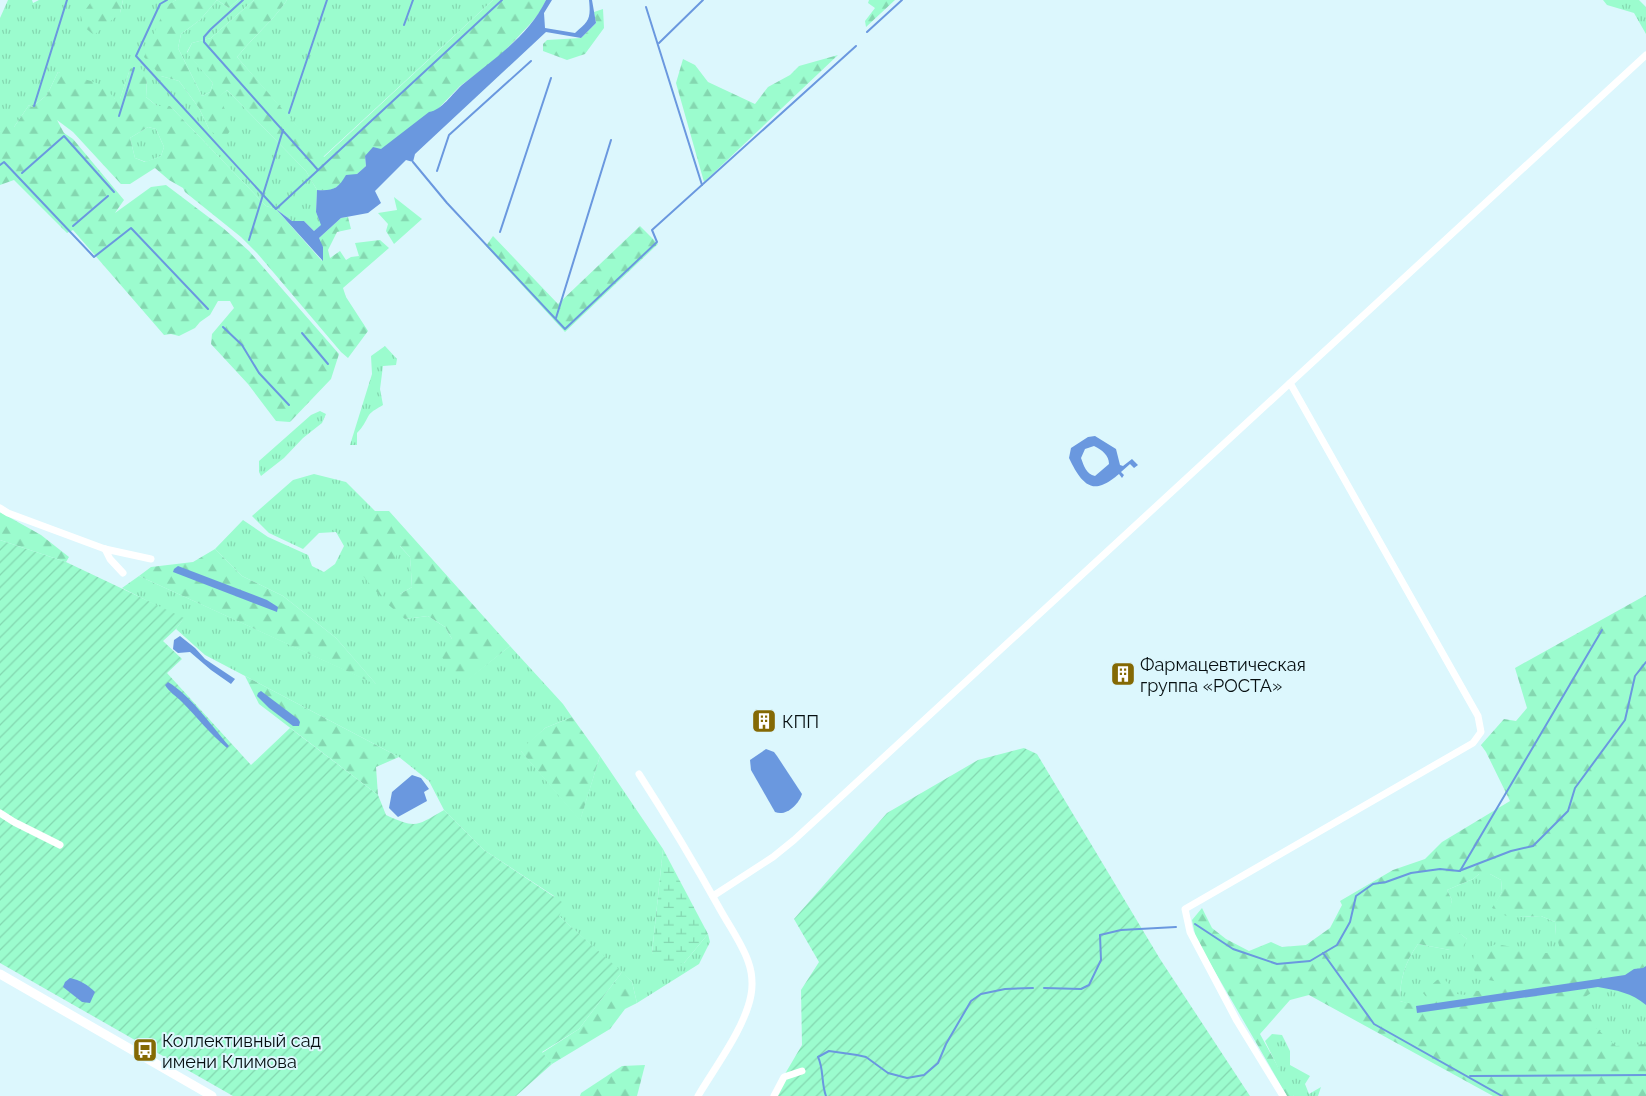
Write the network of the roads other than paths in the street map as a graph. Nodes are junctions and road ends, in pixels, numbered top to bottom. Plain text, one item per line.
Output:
1 (1646, 55) edge
2 (1290, 383) junction
3 (0, 508) edge
4 (105, 549) junction
5 (151, 559) dead end
6 (123, 573) dead end
7 (639, 774) dead end
8 (0, 813) edge
9 (60, 845) dead end
10 (712, 896) junction
11 (0, 974) edge
12 (802, 1071) dead end
13 (212, 1096) edge
14 (698, 1096) edge
15 (774, 1096) edge
16 (1283, 1096) edge

1 - 2 street
2 - 10 street
2 - 16 street
3 - 4 street
4 - 5 street
4 - 6 street
7 - 10 street
8 - 9 street
10 - 14 street
11 - 13 main road
12 - 15 street

